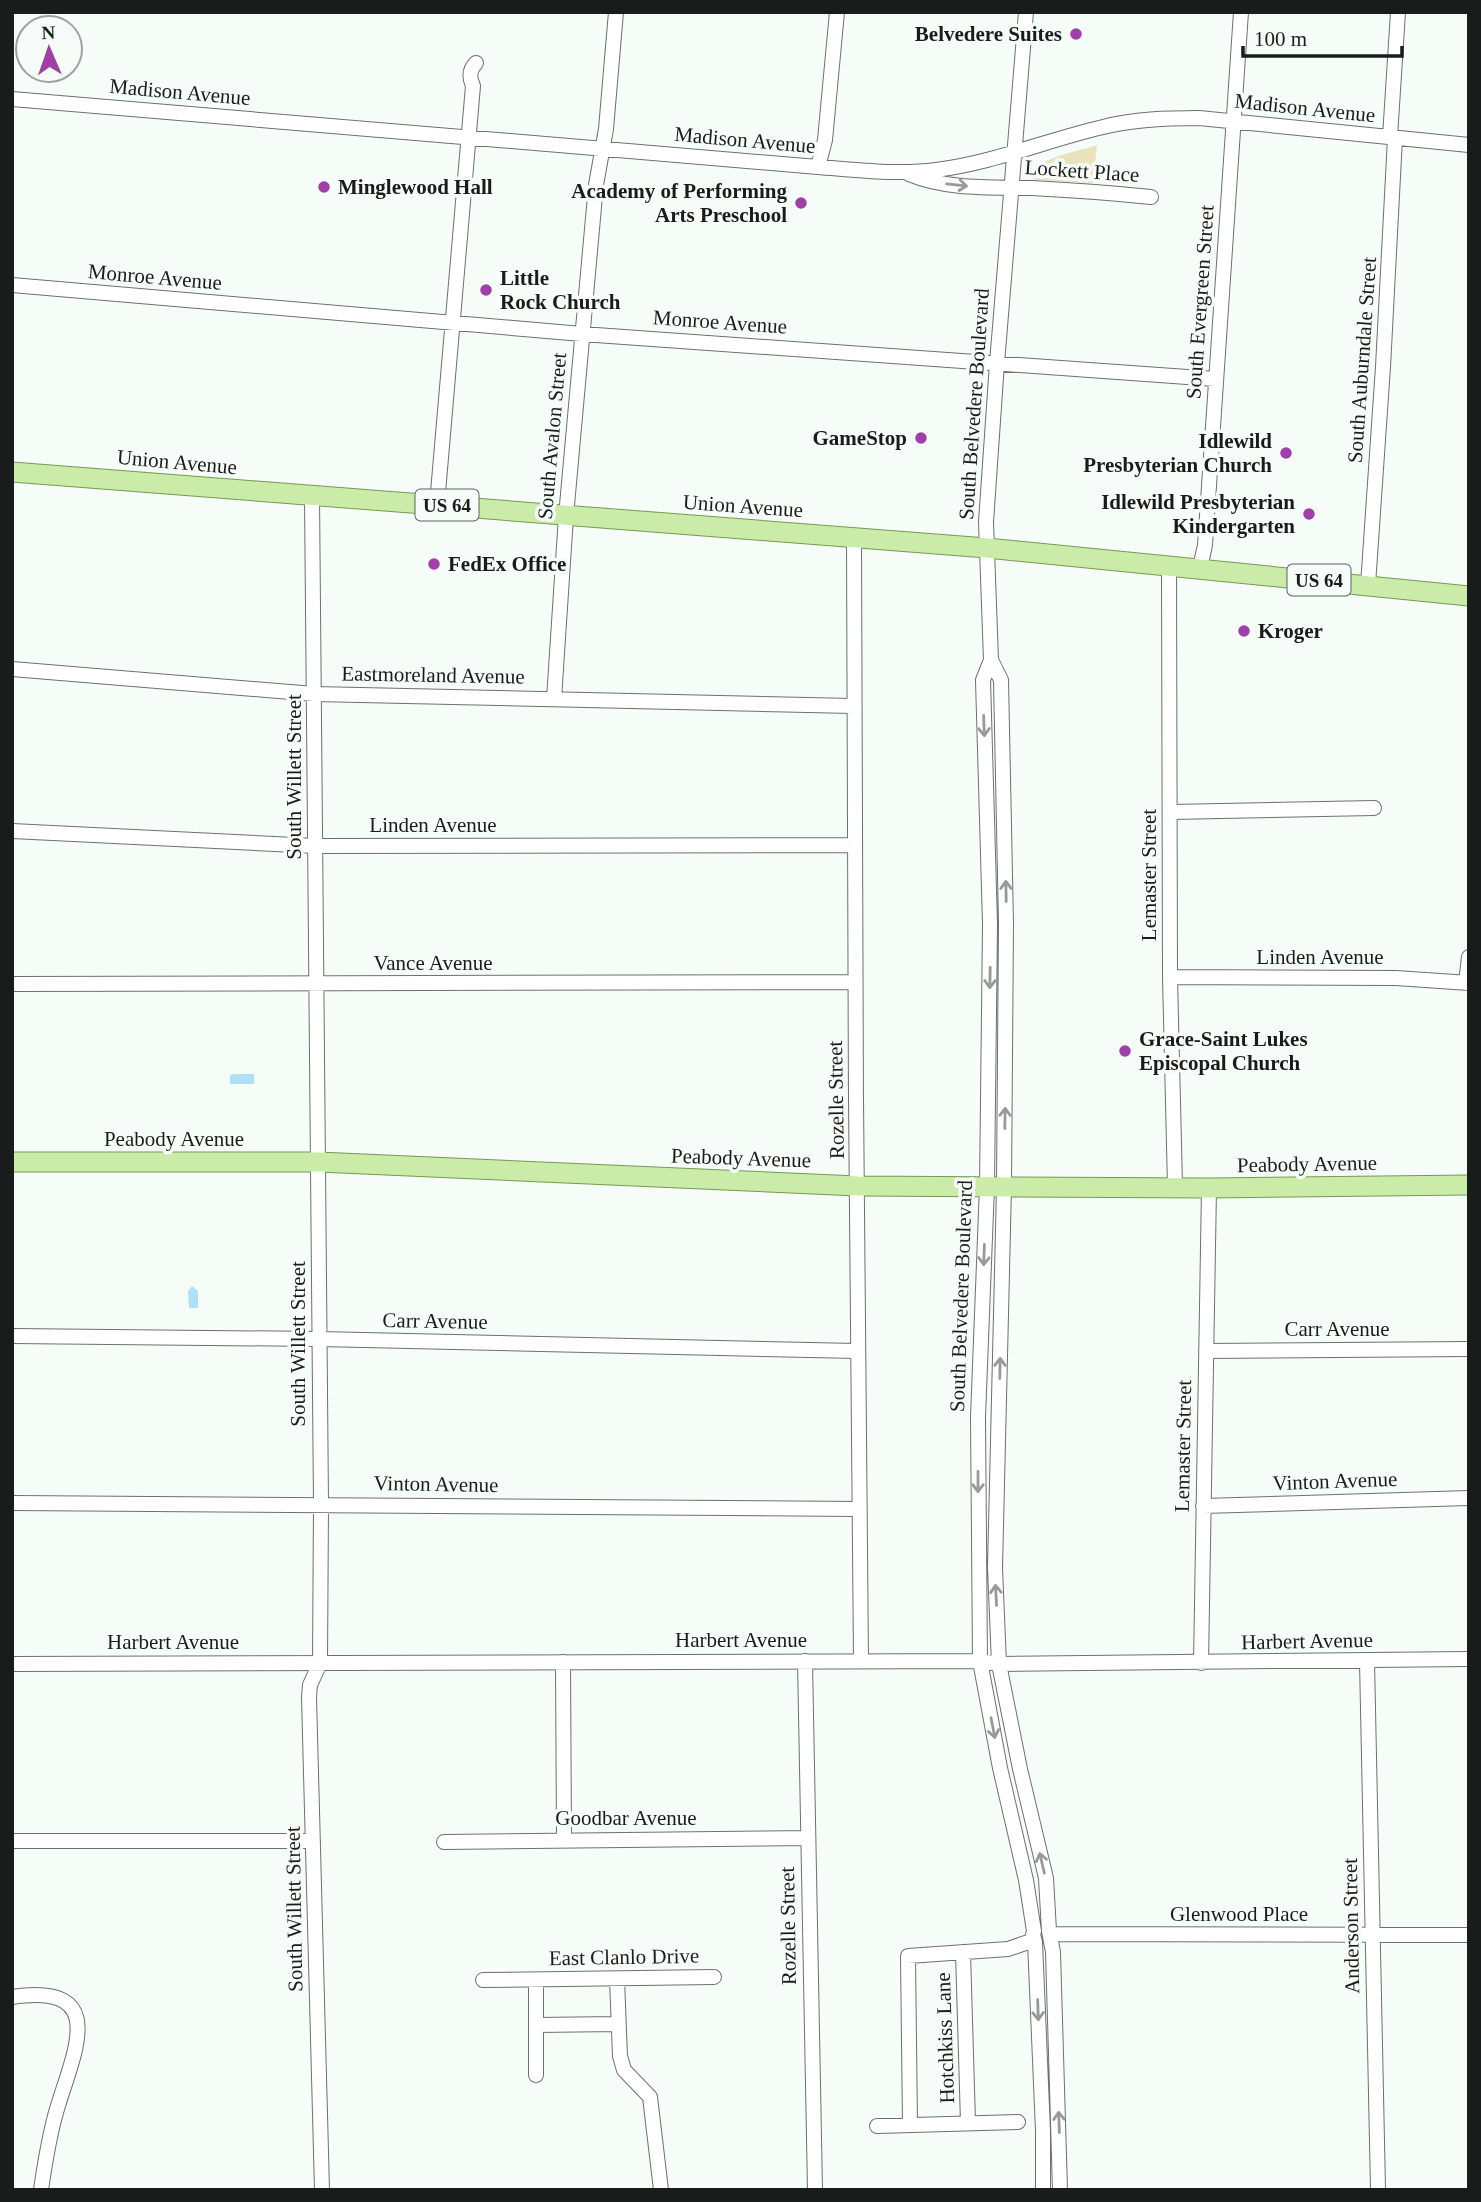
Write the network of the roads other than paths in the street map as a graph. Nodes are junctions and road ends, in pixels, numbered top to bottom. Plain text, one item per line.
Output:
1 (616, 12) edge
2 (837, 12) edge
3 (1026, 12) edge
4 (1241, 12) edge
5 (1398, 12) edge
6 (476, 59) dead end
7 (12, 99) edge
8 (1233, 122) junction
9 (469, 137) junction
10 (1393, 137) junction
11 (1469, 145) edge
12 (602, 149) junction
13 (1014, 152) junction
14 (818, 167) junction
15 (905, 172) junction
16 (1012, 188) junction
17 (1151, 197) dead end
18 (12, 285) edge
19 (453, 323) junction
20 (582, 334) junction
21 (997, 363) junction
22 (1215, 379) junction
23 (12, 472) edge
24 (312, 496) junction
25 (438, 504) junction
26 (566, 516) junction
27 (853, 537) junction
28 (987, 548) junction
29 (1169, 565) junction
30 (1200, 568) junction
31 (1368, 585) junction
32 (1469, 596) edge
33 (12, 669) edge
34 (314, 694) junction
35 (554, 699) junction
36 (853, 706) junction
37 (1374, 808) dead end
38 (1171, 812) junction
39 (12, 831) edge
40 (855, 845) junction
41 (315, 846) junction
42 (1469, 957) edge
43 (1170, 977) junction
44 (855, 982) junction
45 (1467, 983) edge
46 (12, 984) edge
47 (316, 985) junction
48 (12, 1162) edge
49 (318, 1162) junction
50 (1469, 1185) edge
51 (858, 1186) junction
52 (995, 1186) junction
53 (1175, 1186) junction
54 (1209, 1188) junction
55 (12, 1336) edge
56 (319, 1339) junction
57 (1469, 1349) edge
58 (856, 1350) junction
59 (1206, 1351) junction
60 (978, 1417) junction
61 (999, 1417) junction
62 (1469, 1499) edge
63 (12, 1503) edge
64 (321, 1504) junction
65 (1203, 1506) junction
66 (859, 1509) junction
67 (1469, 1659) edge
68 (805, 1661) junction
69 (861, 1661) junction
70 (980, 1661) junction
71 (1367, 1661) junction
72 (563, 1662) junction
73 (320, 1663) junction
74 (1201, 1663) junction
75 (12, 1664) edge
76 (999, 1664) junction
77 (808, 1838) junction
78 (564, 1839) junction
79 (12, 1841) edge
80 (313, 1841) junction
81 (444, 1842) dead end
82 (1469, 1935) edge
83 (1042, 1936) junction
84 (1372, 1936) junction
85 (963, 1952) junction
86 (714, 1977) dead end
87 (617, 1979) junction
88 (483, 1980) dead end
89 (536, 1980) junction
90 (12, 1997) edge
91 (617, 2024) junction
92 (536, 2025) junction
93 (536, 2075) dead end
94 (1018, 2122) dead end
95 (968, 2123) junction
96 (910, 2125) junction
97 (877, 2126) dead end
98 (41, 2190) edge
99 (322, 2190) edge
100 (661, 2190) edge
101 (815, 2190) edge
102 (1043, 2190) edge
103 (1060, 2190) edge
104 (1378, 2190) edge

1 - 12 street, South Avalon Street
2 - 14 street
3 - 13 street, South Belvedere Boulevard
4 - 8 street, South Evergreen Street
5 - 10 street, South Auburndale Street
6 - 9 street
7 - 9 street, Madison Avenue
8 - 10 street, Madison Avenue
8 - 13 street, Madison Avenue
8 - 22 street, South Evergreen Street
9 - 12 street, Madison Avenue
9 - 19 street
10 - 11 street, Madison Avenue
10 - 31 street, South Auburndale Street
12 - 14 street, Madison Avenue
12 - 20 street, South Avalon Street
13 - 15 street, Madison Avenue
13 - 16 street, South Belvedere Boulevard
14 - 15 street, Madison Avenue
15 -> 16 street, Lockett Place
16 - 17 street, Lockett Place
16 - 21 street, South Belvedere Boulevard
18 - 19 street, Monroe Avenue
19 - 20 street, Monroe Avenue
19 - 25 street
20 - 21 street, Monroe Avenue
20 - 26 street, South Avalon Street
21 - 22 street, Monroe Avenue
21 - 28 street, South Belvedere Boulevard
22 - 30 street, South Evergreen Street
23 - 24 main road, Union Avenue / US 64
24 - 25 main road, Union Avenue / US 64
24 - 34 street, South Willett Street
25 - 26 main road, Union Avenue / US 64
26 - 27 main road, Union Avenue / US 64
26 - 35 street, South Avalon Street
27 - 28 main road, Union Avenue / US 64
27 - 36 street, Rozelle Street
28 - 29 main road, Union Avenue / US 64
28 - 52 street, South Belvedere Boulevard
29 - 30 main road, Union Avenue / US 64
29 - 38 street, Lemaster Street
30 - 31 main road, Union Avenue / US 64
31 - 32 main road, Union Avenue / US 64
33 - 34 street, Eastmoreland Avenue
34 - 35 street, Eastmoreland Avenue
34 - 41 street, South Willett Street
35 - 36 street, Eastmoreland Avenue
36 - 40 street, Rozelle Street
37 - 38 street
38 - 43 street, Lemaster Street
39 - 41 street, Linden Avenue
40 - 41 street, Linden Avenue
40 - 44 street, Rozelle Street
41 - 47 street, South Willett Street
42 - 45 street
43 - 45 street, Linden Avenue
43 - 53 street, Lemaster Street
44 - 47 street, Vance Avenue
44 - 51 street, Rozelle Street
46 - 47 street, Vance Avenue
47 - 49 street, South Willett Street
48 - 49 main road, Peabody Avenue
49 - 51 main road, Peabody Avenue
49 - 56 street, South Willett Street
50 - 54 main road, Peabody Avenue
51 - 52 main road, Peabody Avenue
51 - 58 street, Rozelle Street
52 - 53 main road, Peabody Avenue
52 -> 60 street, South Belvedere Boulevard
61 -> 52 street, South Belvedere Boulevard
53 - 54 main road, Peabody Avenue
54 - 59 street, Lemaster Street
55 - 56 street, Carr Avenue
56 - 58 street, Carr Avenue
56 - 64 street, South Willett Street
57 - 59 street, Carr Avenue
58 - 66 street, Rozelle Street
59 - 65 street, Lemaster Street
60 - 61 street
60 -> 70 street, South Belvedere Boulevard
76 -> 61 street, South Belvedere Boulevard
62 - 65 street, Vinton Avenue
63 - 64 street, Vinton Avenue
64 - 66 street, Vinton Avenue
64 - 73 street, South Willett Street
65 - 74 street, Lemaster Street
66 - 69 street, Rozelle Street
67 - 71 street, Harbert Avenue
68 - 69 street, Harbert Avenue
68 - 72 street, Harbert Avenue
68 - 77 street, Rozelle Street
69 - 70 street, Harbert Avenue
70 - 76 street, Harbert Avenue
70 -> 83 street, South Belvedere Boulevard
71 - 74 street, Harbert Avenue
71 - 84 street, Anderson Street
72 - 73 street, Harbert Avenue
72 - 78 street
73 - 75 street, Harbert Avenue
73 - 80 street, South Willett Street
74 - 76 street, Harbert Avenue
83 -> 76 street, South Belvedere Boulevard
77 - 78 street, Goodbar Avenue
77 - 101 street, Rozelle Street
78 - 81 street, Goodbar Avenue
79 - 80 street
80 - 99 street, South Willett Street
82 - 84 street, Glenwood Place
83 - 84 street, Glenwood Place
83 - 85 street, Glenwood Place
83 -> 102 street, South Belvedere Boulevard
103 -> 83 street, South Belvedere Boulevard
84 - 104 street, Anderson Street
85 - 95 street, Hotchkiss Lane
85 - 96 street, Glenwood Place
86 - 87 street, East Clanlo Drive
87 - 89 street, East Clanlo Drive
87 - 91 street
88 - 89 street, East Clanlo Drive
89 - 92 street, East Clanlo Drive
90 - 98 street
91 - 92 street
91 - 100 street
92 - 93 street, East Clanlo Drive
94 - 95 street
95 - 96 street
96 - 97 street

